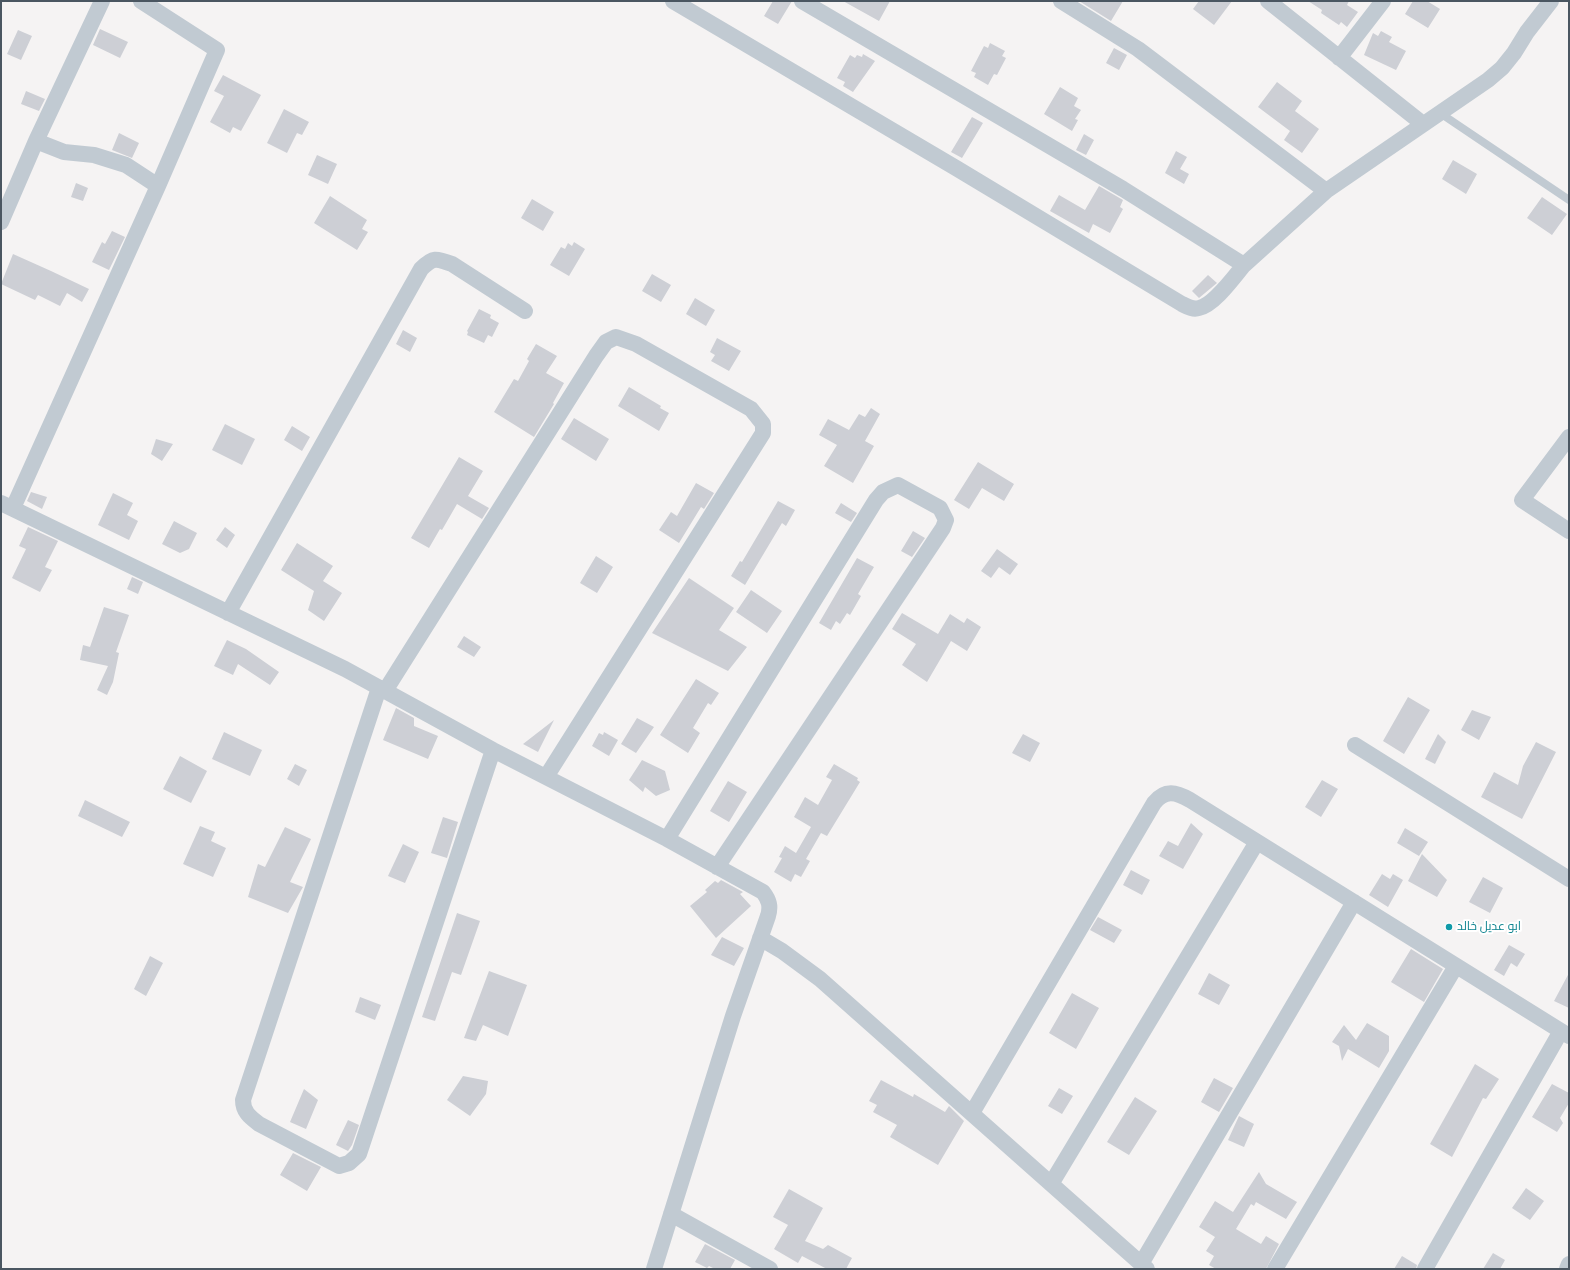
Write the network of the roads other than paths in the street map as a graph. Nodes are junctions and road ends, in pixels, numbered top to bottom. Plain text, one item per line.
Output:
1 (102, 1) edge
2 (141, 1) edge
3 (673, 1) edge
4 (802, 1) edge
5 (1061, 1) edge
6 (1268, 1) edge
7 (1383, 1) edge
8 (1552, 1) edge
9 (1339, 58) junction
10 (1440, 113) junction
11 (1423, 124) junction
12 (36, 141) junction
13 (158, 186) junction
14 (1326, 191) junction
15 (1569, 200) edge
16 (1, 222) edge
17 (1244, 265) junction
18 (525, 311) dead end
19 (1569, 437) edge
20 (7, 506) edge
21 (1569, 531) edge
22 (228, 613) junction
23 (382, 689) junction
24 (1355, 745) dead end
25 (493, 750) junction
26 (546, 777) junction
27 (666, 840) junction
28 (1257, 842) junction
29 (717, 867) junction
30 (1569, 879) edge
31 (1354, 902) junction
32 (760, 938) junction
33 (1456, 966) junction
34 (1565, 1034) edge
35 (972, 1113) junction
36 (1051, 1184) junction
37 (671, 1214) junction
38 (1569, 1264) edge
39 (1144, 1267) edge
40 (654, 1269) edge
41 (770, 1269) edge
42 (1275, 1269) edge
43 (1425, 1269) edge
44 (1567, 1269) edge

1 - 12 street
2 - 13 street
3 - 17 street
4 - 17 street
5 - 14 street
6 - 9 street
7 - 9 street
8 - 10 street
9 - 11 street
10 - 11 street
10 - 15 lane
11 - 14 street
12 - 13 street
12 - 16 street
13 - 20 street
14 - 17 street
18 - 22 street
19 - 21 street
20 - 22 street
22 - 23 street
23 - 25 street
23 - 25 street
23 - 26 street
24 - 30 street
25 - 26 street
26 - 27 street
27 - 29 street
27 - 29 street
28 - 31 street
28 - 35 street
28 - 36 street
29 - 32 street
31 - 33 street
31 - 39 street
32 - 35 street
32 - 37 street
33 - 34 street
33 - 42 street
34 - 43 street
35 - 36 street
36 - 39 street
37 - 40 street
37 - 41 street
38 - 44 street

